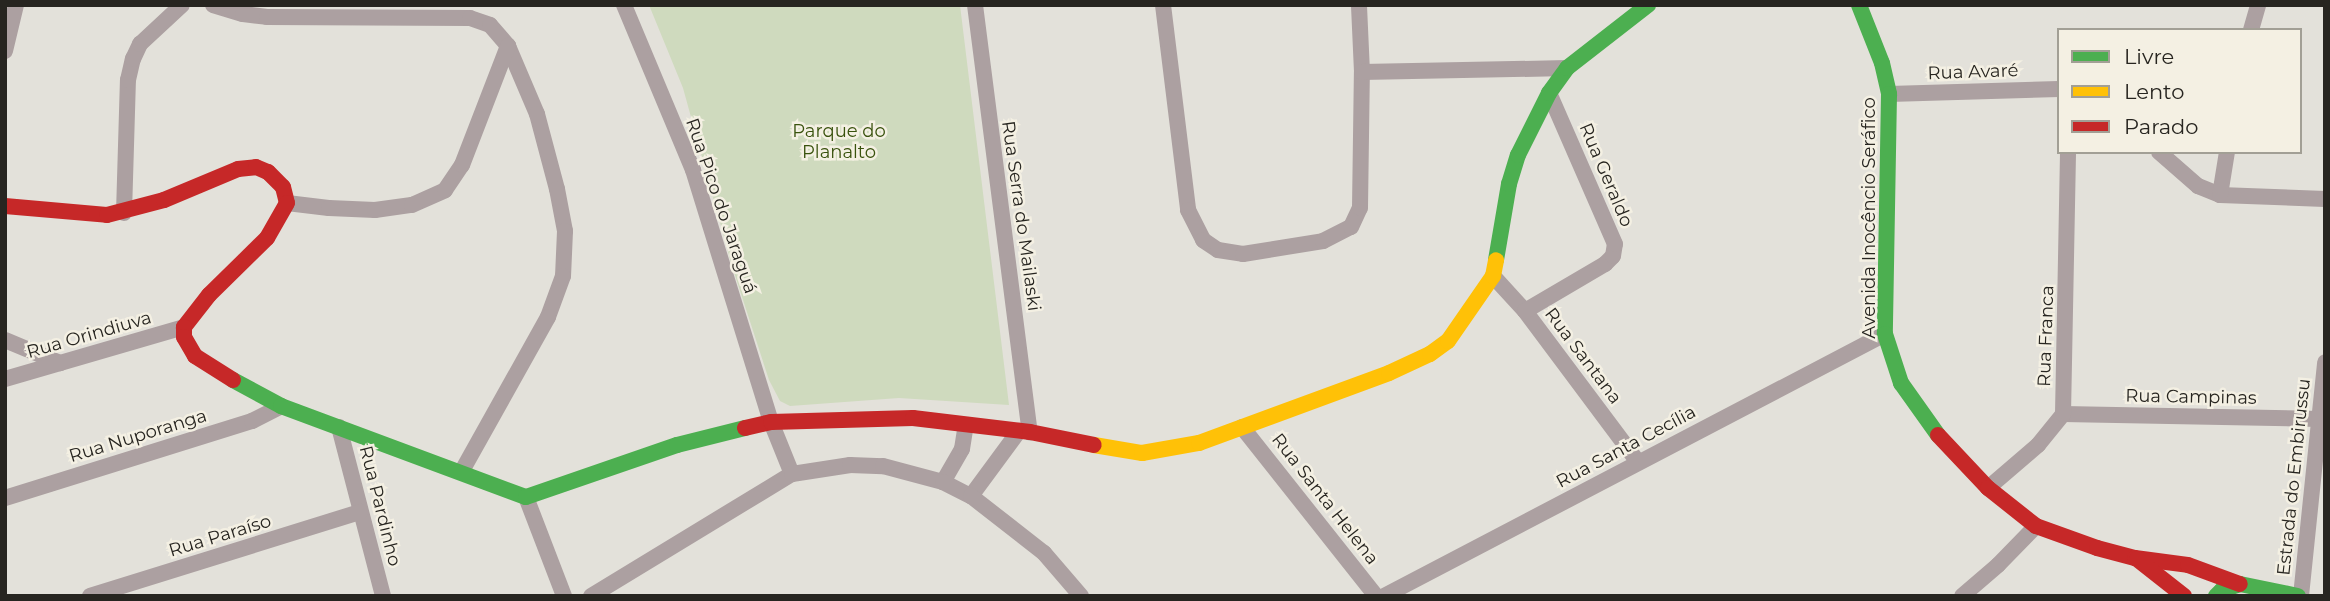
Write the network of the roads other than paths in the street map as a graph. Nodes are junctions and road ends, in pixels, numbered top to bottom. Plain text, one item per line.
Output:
1 (16, 5) edge
2 (182, 5) edge
3 (213, 5) edge
4 (624, 5) edge
5 (975, 5) edge
6 (1163, 5) edge
7 (1359, 5) edge
8 (1648, 5) edge
9 (1859, 5) edge
10 (2258, 5) edge
11 (2252, 28) edge
12 (508, 46) junction
13 (5, 51) edge
14 (1567, 68) junction
15 (1362, 72) junction
16 (2057, 89) edge
17 (1549, 93) junction
18 (1889, 94) junction
19 (2068, 154) edge
20 (2161, 154) edge
21 (2227, 154) edge
22 (2220, 195) junction
23 (2325, 199) edge
24 (287, 203) junction
25 (5, 206) edge
26 (124, 213) junction
27 (1493, 276) junction
28 (1525, 312) junction
29 (184, 327) junction
30 (1885, 334) junction
31 (5, 340) edge
32 (2325, 362) edge
33 (60, 363) junction
34 (5, 379) edge
35 (281, 406) junction
36 (2063, 414) junction
37 (2320, 419) junction
38 (771, 422) junction
39 (966, 425) junction
40 (339, 426) junction
41 (1242, 427) junction
42 (1025, 432) junction
43 (1638, 462) junction
44 (462, 471) junction
45 (792, 474) junction
46 (943, 482) junction
47 (1987, 488) junction
48 (971, 496) junction
49 (526, 497) junction
50 (5, 498) edge
51 (360, 512) junction
52 (2036, 526) junction
53 (2135, 558) junction
54 (2240, 584) junction
55 (90, 596) edge
56 (383, 596) edge
57 (564, 596) edge
58 (591, 596) edge
59 (1081, 596) edge
60 (1376, 596) edge
61 (1384, 596) edge
62 (1962, 596) edge
63 (2185, 596) edge
64 (2216, 596) edge
65 (2300, 596) edge

1 - 13 street
2 - 26 street
3 - 12 street
4 - 38 street, Rua Pico do Jaraguá
5 - 42 street, Rua Serra do Mailaski
6 - 15 street
7 - 15 street
8 - 14 street
9 - 18 street, Avenida Inocêncio Seráfico
10 - 11 street
12 - 24 street
12 - 44 street
14 - 15 street
14 - 17 street
16 - 18 street, Rua Avaré
17 - 27 street
17 - 28 street, Rua Geraldo
18 - 30 street, Avenida Inocêncio Seráfico
19 - 36 street, Rua Franca
20 - 22 street
21 - 22 street
22 - 23 street
24 - 26 street
24 - 29 street
25 - 26 street
27 - 28 street, Rua Santana
27 - 41 street
28 - 43 street, Rua Santana
29 - 33 street, Rua Orindiuva
29 - 35 street
30 - 43 street, Rua Santa Cecília
30 - 47 street, Avenida Inocêncio Seráfico
31 - 33 street
32 - 37 street, Estrada do Embirussu
33 - 34 street, Rua Orindiuva
35 - 40 street
35 - 50 street, Rua Nuporanga
36 - 37 street, Rua Campinas
36 - 47 street
37 - 65 street, Estrada do Embirussu
38 - 39 street
38 - 45 street, Rua Pico do Jaraguá
38 - 49 street
39 - 42 street
39 - 46 street
40 - 44 street
40 - 51 street, Rua Pardinho
41 - 42 street
41 - 60 street, Rua Santa Helena
42 - 48 street
43 - 61 street, Rua Santa Cecília
44 - 49 street
45 - 46 street
45 - 58 street
46 - 48 street
47 - 52 street, Avenida Inocêncio Seráfico
48 - 59 street
49 - 57 street
51 - 55 street, Rua Paraíso
51 - 56 street, Rua Pardinho
52 - 53 street, Avenida Inocêncio Seráfico
52 - 62 street
53 - 54 street, Avenida Inocêncio Seráfico
53 - 63 street, Avenida Inocêncio Seráfico
54 - 64 street
54 - 65 street, Avenida Inocêncio Seráfico

